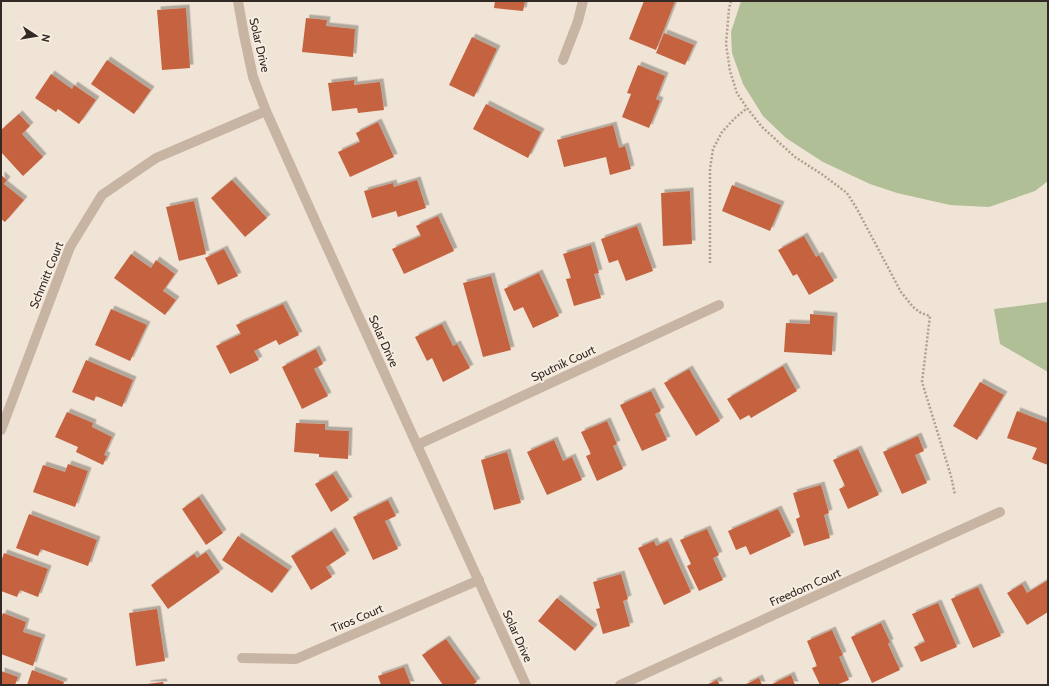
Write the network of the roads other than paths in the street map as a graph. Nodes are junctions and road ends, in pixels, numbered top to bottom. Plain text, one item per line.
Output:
1 (238, 1) edge
2 (583, 1) edge
3 (563, 60) dead end
4 (266, 111) junction
5 (719, 305) dead end
6 (1, 430) edge
7 (417, 445) junction
8 (1000, 512) dead end
9 (479, 580) junction
10 (242, 658) dead end
11 (526, 685) edge
12 (620, 685) edge

1 - 4 street, Solar Drive
2 - 3 street
4 - 6 street, Schmitt Court
4 - 7 street, Solar Drive
5 - 7 street, Sputnik Court
7 - 9 street, Solar Drive
8 - 12 street, Freedom Court
9 - 10 street, Tiros Court
9 - 11 street, Solar Drive

